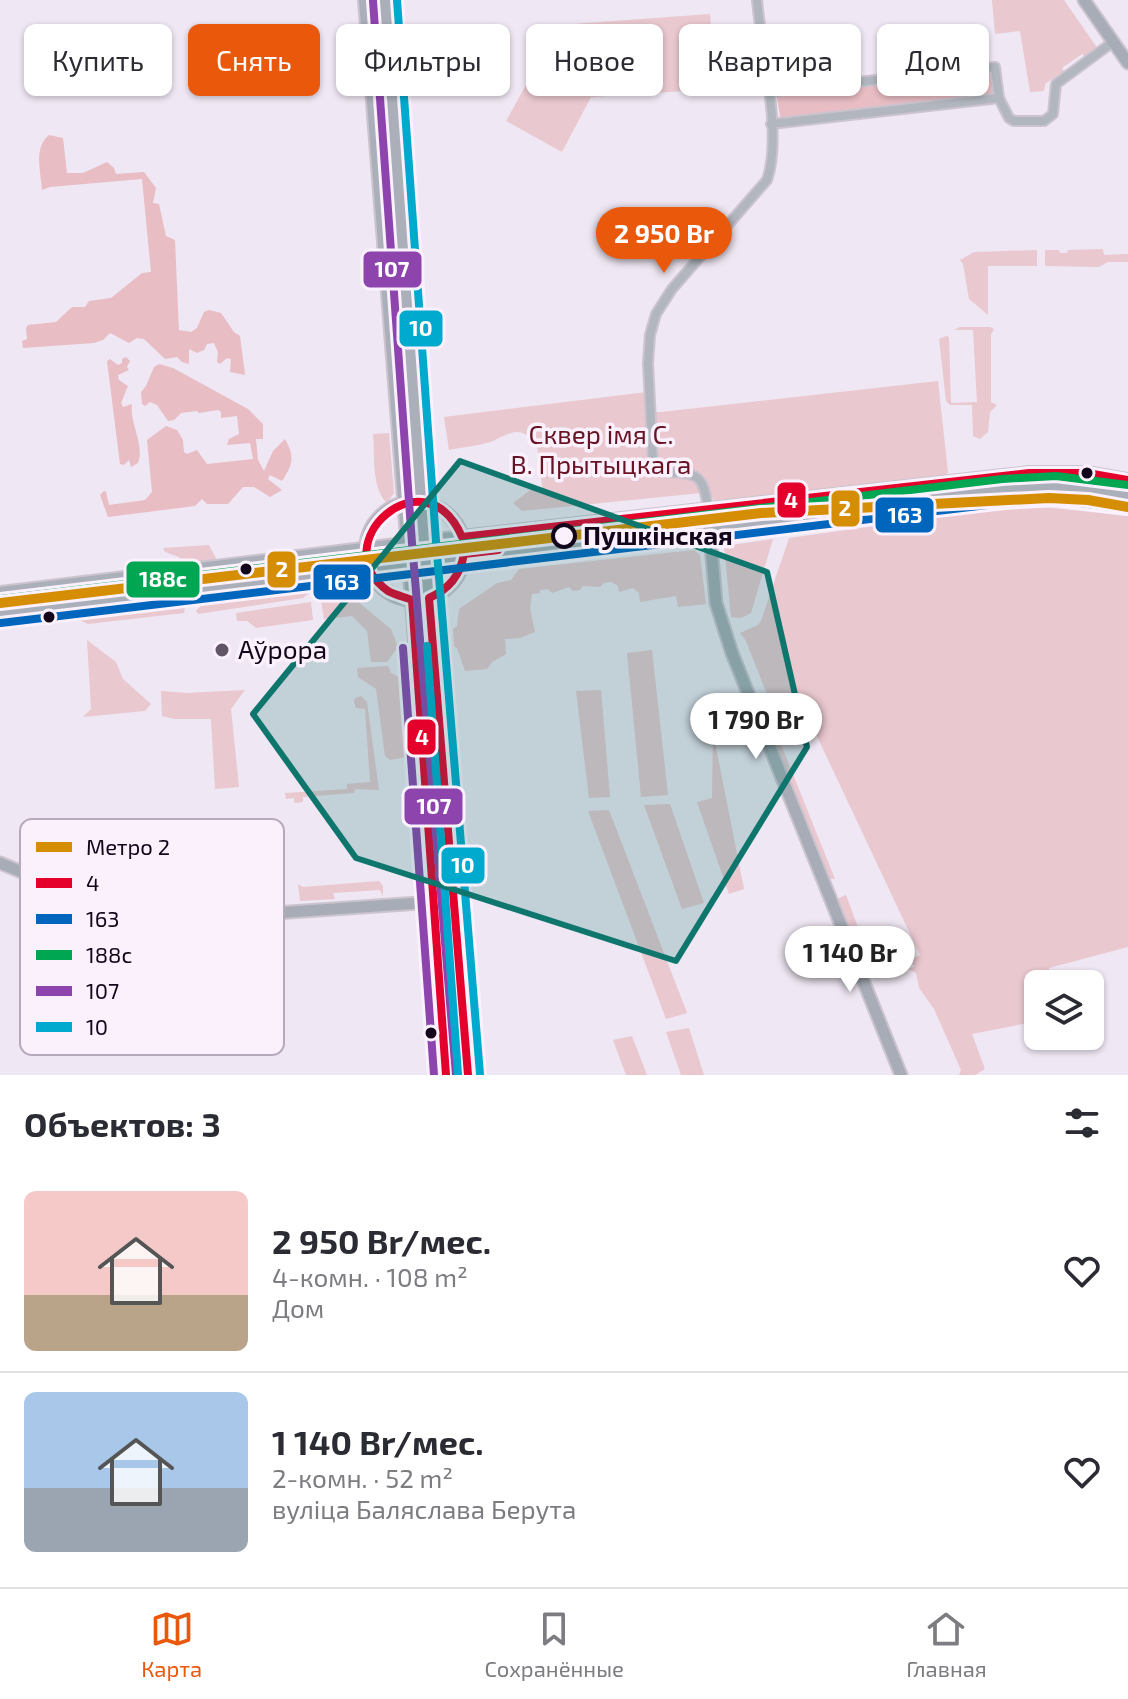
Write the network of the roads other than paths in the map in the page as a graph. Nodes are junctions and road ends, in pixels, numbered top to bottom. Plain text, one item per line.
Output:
1 (365, 0) edge
2 (385, 0) edge
3 (757, 0) edge
4 (1084, 0) edge
5 (760, 24) edge
6 (1113, 42) junction
7 (1128, 63) edge
8 (861, 82) edge
9 (768, 96) edge
10 (999, 98) junction
11 (771, 124) junction
12 (1128, 480) edge
13 (1128, 497) edge
14 (422, 503) junction
15 (403, 504) junction
16 (708, 510) junction
17 (710, 526) junction
18 (462, 537) junction
19 (424, 542) junction
20 (407, 544) junction
21 (367, 549) junction
22 (464, 554) junction
23 (426, 558) junction
24 (409, 560) junction
25 (369, 565) junction
26 (0, 593) edge
27 (429, 598) junction
28 (412, 600) junction
29 (0, 611) edge
30 (434, 902) junction
31 (284, 912) edge
32 (446, 1075) edge
33 (468, 1075) edge
34 (901, 1075) edge

1 - 15 main road
2 - 14 main road
3 - 5 street
4 - 6 street
6 - 7 street
6 - 10 street
8 - 10 street
9 - 11 street
10 - 11 street
11 - 16 street
12 - 16 main road
13 - 17 main road
14 - 15 main road
14 - 18 main road
14 - 19 main road
15 - 20 main road
15 - 21 main road
16 - 17 street
16 - 18 main road
17 - 22 main road
17 - 34 street
18 - 19 main road
18 - 22 main road
19 - 20 main road
19 - 23 main road
20 - 21 main road
20 - 24 main road
21 - 25 main road
21 - 26 main road
22 - 23 main road
22 - 27 main road
23 - 24 main road
23 - 27 main road
24 - 25 main road
24 - 28 main road
25 - 28 main road
25 - 29 main road
27 - 28 main road
27 - 33 main road
28 - 30 main road
30 - 31 street
30 - 32 main road

